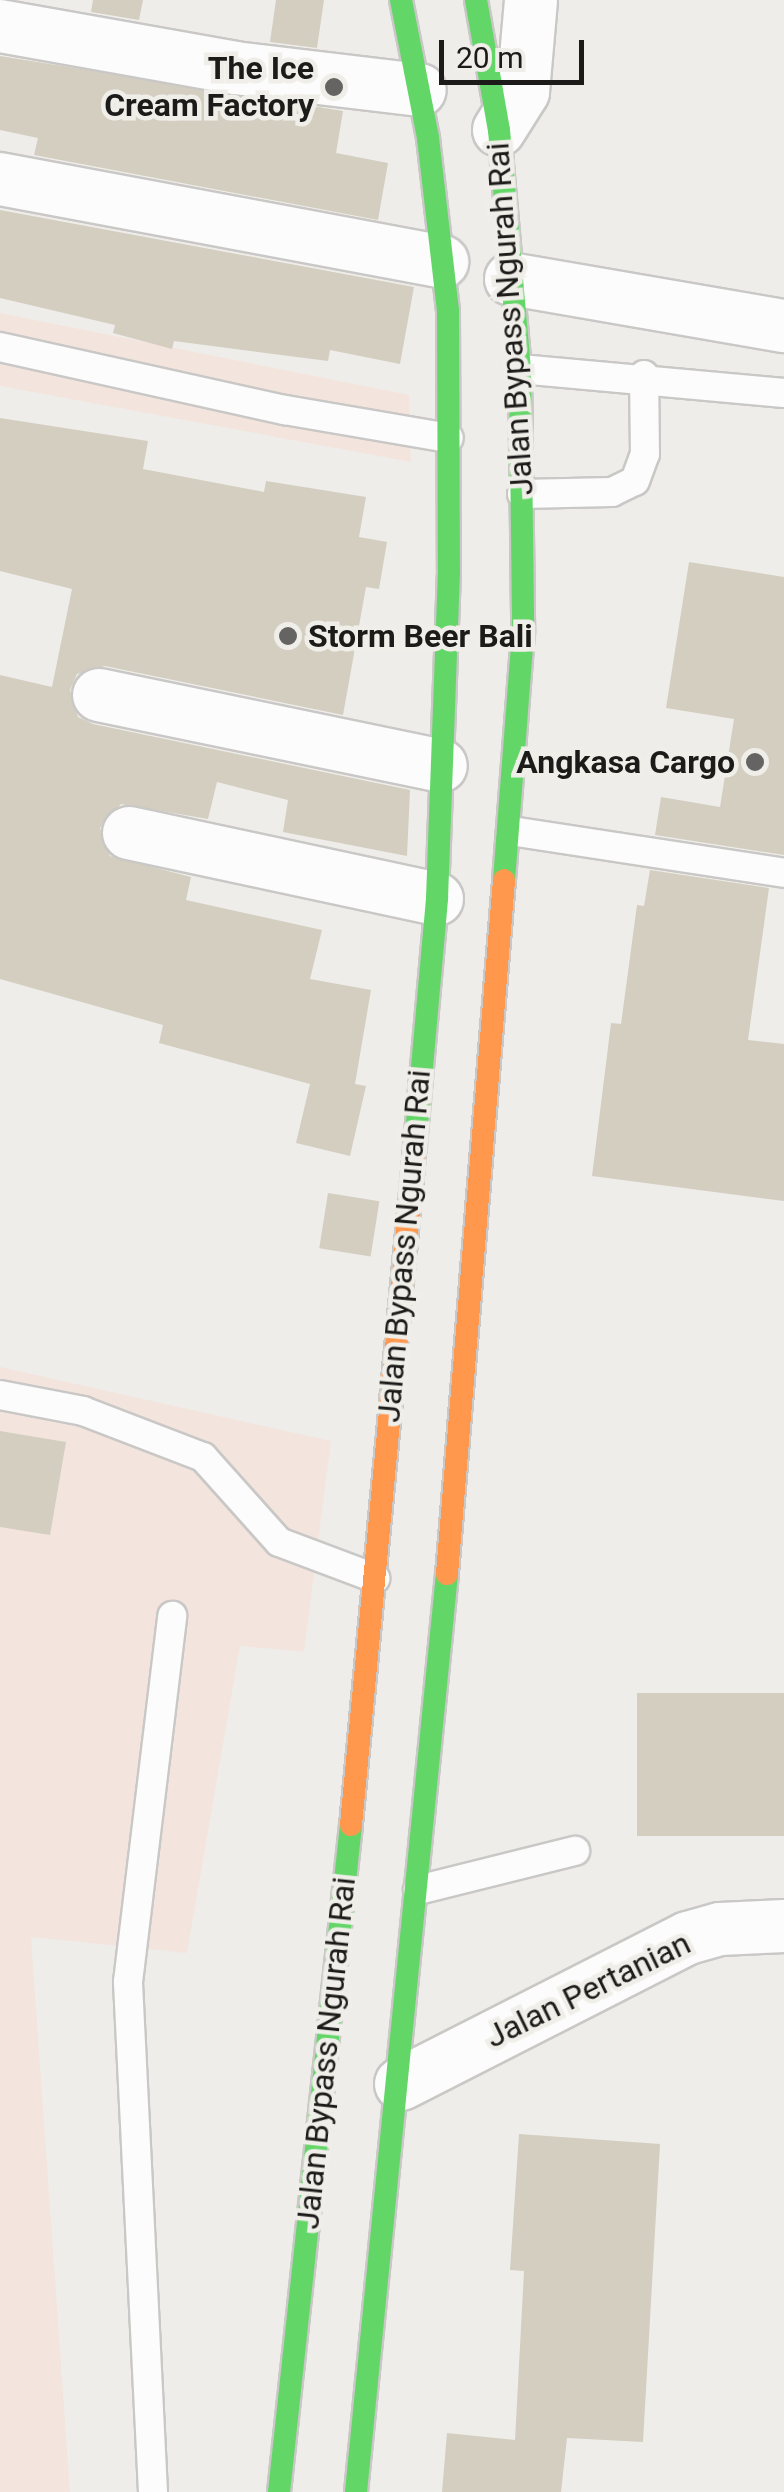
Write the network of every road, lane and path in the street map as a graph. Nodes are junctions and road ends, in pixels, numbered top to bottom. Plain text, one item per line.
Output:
1 (401, 0) edge
2 (476, 0) edge
3 (531, 0) edge
4 (0, 26) edge
5 (420, 90) junction
6 (498, 130) junction
7 (0, 178) edge
8 (442, 262) junction
9 (511, 279) junction
10 (784, 326) edge
11 (0, 347) edge
12 (520, 369) junction
13 (644, 376) junction
14 (784, 392) edge
15 (450, 438) junction
16 (522, 494) junction
17 (100, 696) dead end
18 (442, 766) junction
19 (512, 832) junction
20 (129, 833) dead end
21 (784, 872) edge
22 (437, 899) junction
23 (0, 1395) edge
24 (375, 1578) junction
25 (172, 1616) dead end
26 (576, 1851) dead end
27 (418, 1890) junction
28 (784, 1926) edge
29 (401, 2084) junction
30 (152, 2492) edge
31 (279, 2492) edge
32 (356, 2492) edge

1 - 5 highway, Jalan Bypass Ngurah Rai
2 - 6 highway, Jalan Bypass Ngurah Rai
3 - 6 street
4 - 5 street
5 - 8 highway, Jalan Bypass Ngurah Rai
6 - 9 highway, Jalan Bypass Ngurah Rai
7 - 8 street
8 - 15 highway, Jalan Bypass Ngurah Rai
9 - 10 street
9 - 12 highway, Jalan Bypass Ngurah Rai
11 - 15 lane
12 - 13 lane
12 - 16 highway, Jalan Bypass Ngurah Rai
13 - 14 lane
13 - 16 lane
15 - 18 highway, Jalan Bypass Ngurah Rai
16 - 19 highway, Jalan Bypass Ngurah Rai
17 - 18 street
18 - 22 highway, Jalan Bypass Ngurah Rai
19 - 21 lane
19 - 27 highway, Jalan Bypass Ngurah Rai
20 - 22 street
22 - 24 highway, Jalan Bypass Ngurah Rai
23 - 24 lane
24 - 31 highway, Jalan Bypass Ngurah Rai
25 - 30 lane
26 - 27 lane
27 - 29 highway, Jalan Bypass Ngurah Rai
28 - 29 street, Jalan Pertanian
29 - 32 highway, Jalan Bypass Ngurah Rai

